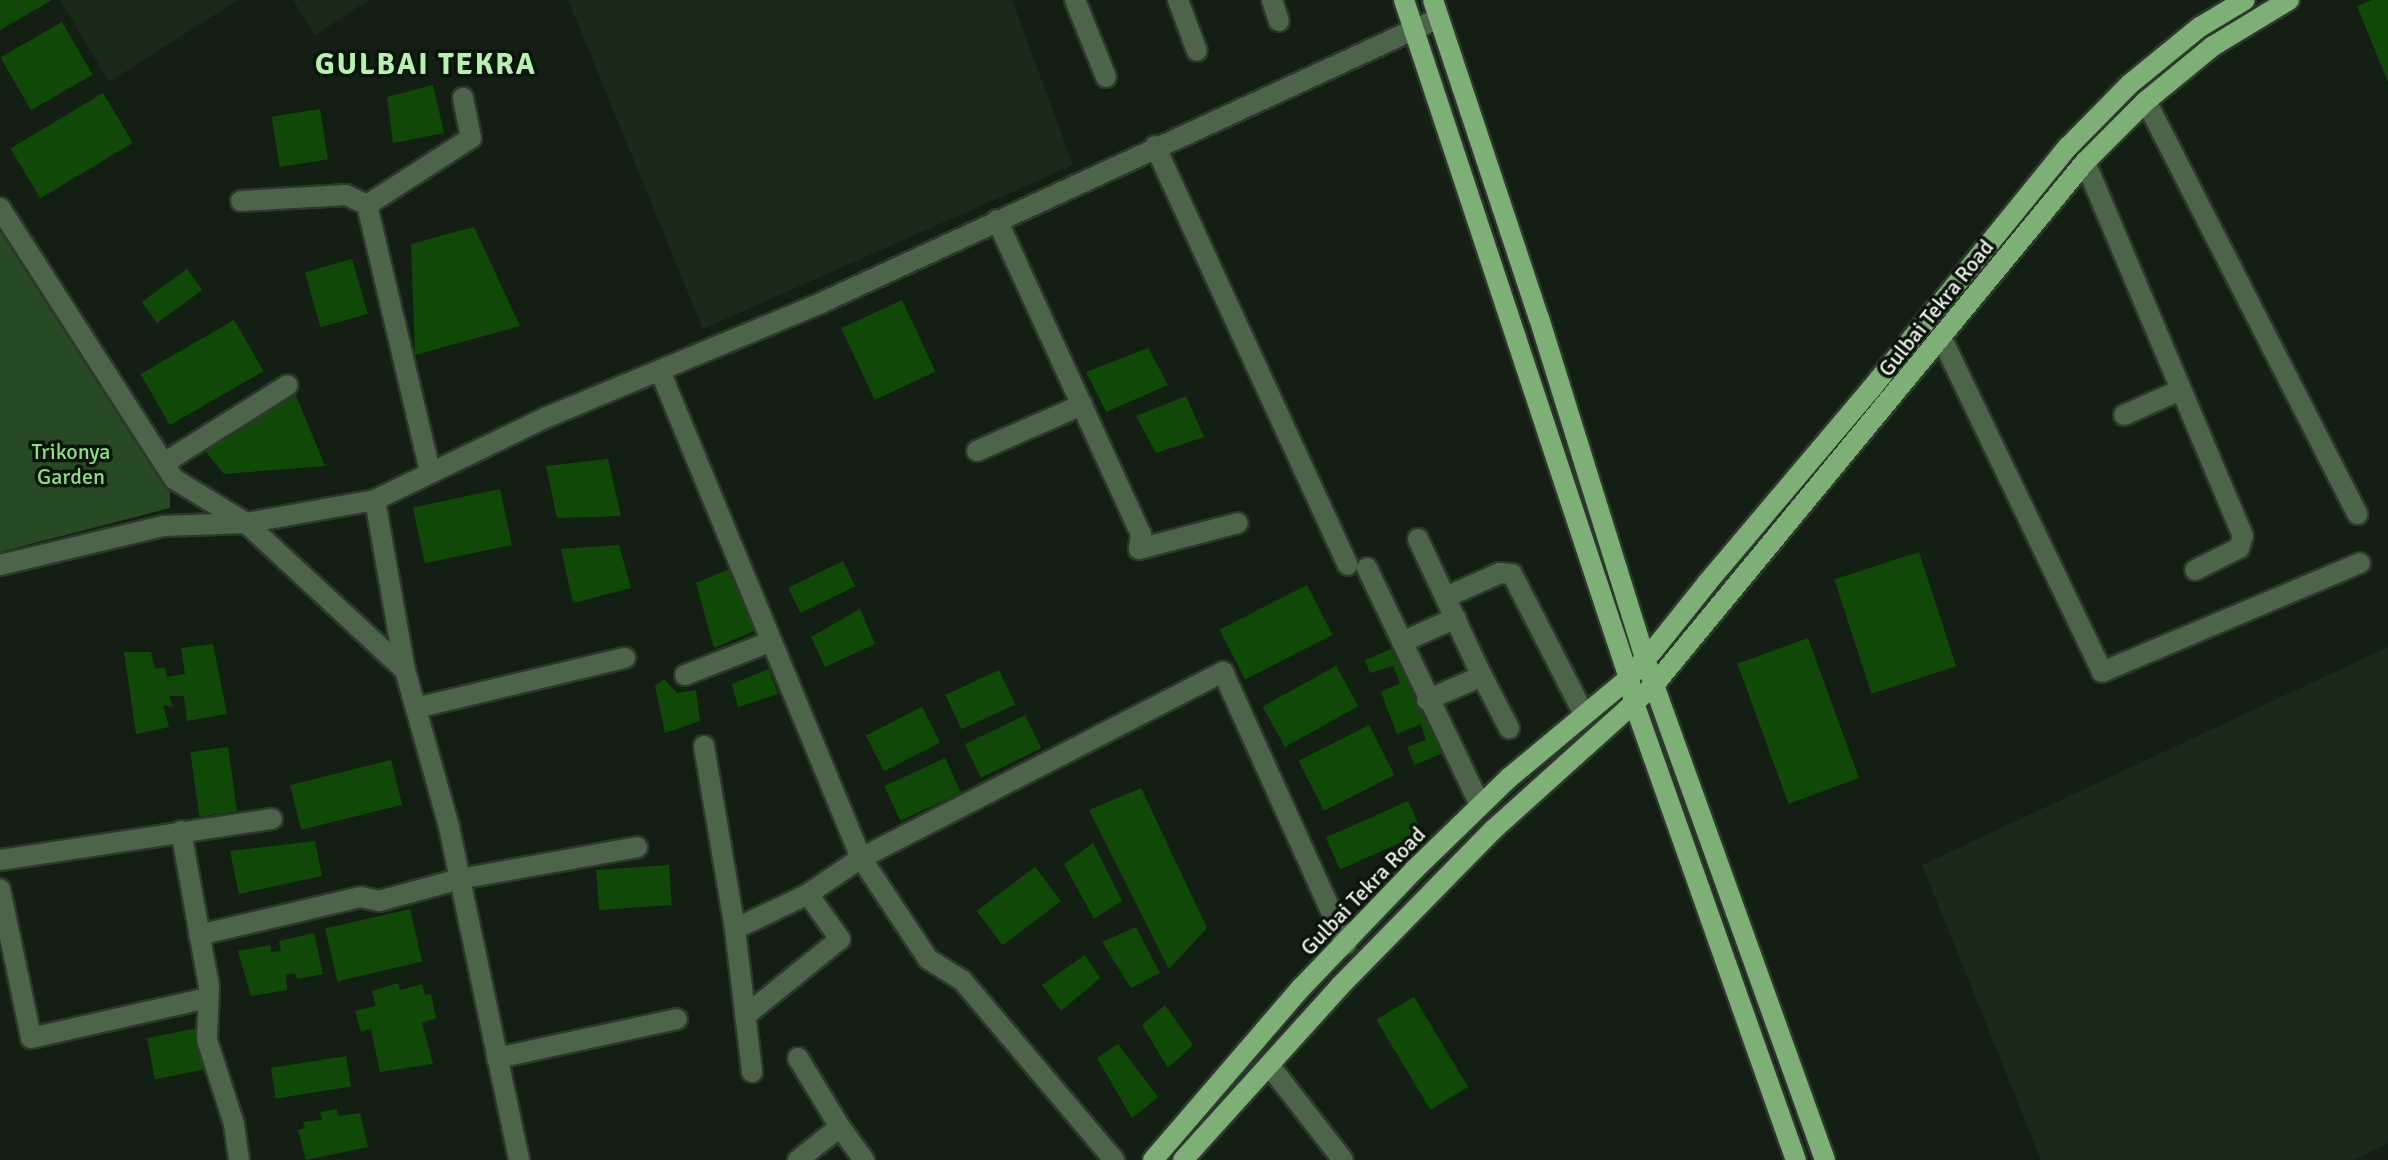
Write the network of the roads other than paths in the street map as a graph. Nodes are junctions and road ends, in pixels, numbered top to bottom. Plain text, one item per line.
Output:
1 (1075, 0) edge
2 (1178, 0) edge
3 (1272, 0) edge
4 (1404, 0) edge
5 (2245, 0) edge
6 (2289, 0) edge
7 (1436, 9) edge
8 (1279, 21) dead end
9 (1413, 29) junction
10 (1197, 51) dead end
11 (1106, 77) dead end
12 (463, 98) dead end
13 (2146, 101) junction
14 (1155, 146) junction
15 (2085, 162) junction
16 (241, 201) dead end
17 (367, 205) junction
18 (0, 208) edge
19 (997, 220) junction
20 (1942, 339) junction
21 (660, 371) junction
22 (288, 385) dead end
23 (2180, 390) junction
24 (1082, 405) junction
25 (2124, 415) dead end
26 (977, 451) dead end
27 (164, 463) junction
28 (430, 471) junction
29 (375, 500) junction
30 (2357, 514) dead end
31 (246, 523) junction
32 (1238, 523) dead end
33 (1418, 539) dead end
34 (2360, 563) dead end
35 (0, 565) edge
36 (2195, 570) dead end
37 (1446, 597) junction
38 (1456, 618) junction
39 (772, 641) junction
40 (1402, 642) junction
41 (625, 658) dead end
42 (1645, 658) junction
43 (405, 670) junction
44 (685, 675) dead end
45 (1482, 676) junction
46 (1629, 678) junction
47 (1654, 685) junction
48 (1427, 700) junction
49 (1634, 703) junction
50 (416, 708) junction
51 (1584, 714) junction
52 (1509, 728) dead end
53 (704, 746) dead end
54 (1480, 805) junction
55 (272, 819) dead end
56 (181, 831) junction
57 (637, 847) dead end
58 (861, 858) junction
59 (0, 860) edge
60 (460, 879) junction
61 (0, 889) edge
62 (808, 894) junction
63 (735, 929) junction
64 (199, 935) junction
65 (1346, 945) junction
66 (207, 998) junction
67 (745, 1016) junction
68 (677, 1019) dead end
69 (497, 1058) junction
70 (798, 1058) dead end
71 (1269, 1065) junction
72 (752, 1072) dead end
73 (840, 1127) junction
74 (239, 1160) edge
75 (519, 1160) edge
76 (798, 1160) edge
77 (864, 1160) edge
78 (1114, 1160) edge
79 (1153, 1160) edge
80 (1183, 1160) edge
81 (1343, 1160) edge
82 (1796, 1160) edge
83 (1825, 1160) edge

1 - 11 street
2 - 10 street
3 - 8 street
4 - 9 main road
5 - 42 main road, Gulbai Tekra Road
6 - 13 main road, Gulbai Tekra Road
7 - 9 street
7 - 42 main road
9 - 14 street
9 - 46 main road
12 - 17 street
13 - 15 main road, Gulbai Tekra Road
13 - 30 street
14 - 19 street
14 - 40 street
15 - 20 main road, Gulbai Tekra Road
15 - 23 street
16 - 17 street
17 - 28 street
18 - 27 street
19 - 21 street
19 - 24 street
20 - 34 street
20 - 47 main road, Gulbai Tekra Road
21 - 28 street
21 - 39 street
22 - 27 street
23 - 25 street
23 - 36 street
24 - 26 street
24 - 32 street
27 - 31 street
28 - 29 street
29 - 31 street
29 - 43 street
31 - 35 street
31 - 43 street
33 - 37 street
37 - 38 street
37 - 51 street
38 - 40 street
38 - 45 street
39 - 44 street
39 - 58 street
40 - 48 street
41 - 50 street
42 - 46 main road, Gulbai Tekra Road
42 - 47 main road
43 - 50 street
45 - 48 street
45 - 52 street
46 - 49 main road
46 - 51 main road, Gulbai Tekra Road
47 - 49 main road, Gulbai Tekra Road
47 - 83 main road
48 - 54 street
49 - 71 main road
49 - 82 main road
50 - 60 street
51 - 54 main road, Gulbai Tekra Road
53 - 63 street
54 - 65 main road, Gulbai Tekra Road
55 - 56 street
56 - 59 street
56 - 64 street
57 - 60 street
58 - 62 street
58 - 65 street
58 - 78 street
60 - 64 street
60 - 69 street
61 - 66 street
62 - 63 street
62 - 67 street
63 - 67 street
64 - 66 street
65 - 79 main road, Gulbai Tekra Road
66 - 74 street
67 - 72 street
68 - 69 street
69 - 75 street
70 - 73 street
71 - 80 main road
71 - 81 street
73 - 76 street
73 - 77 street

